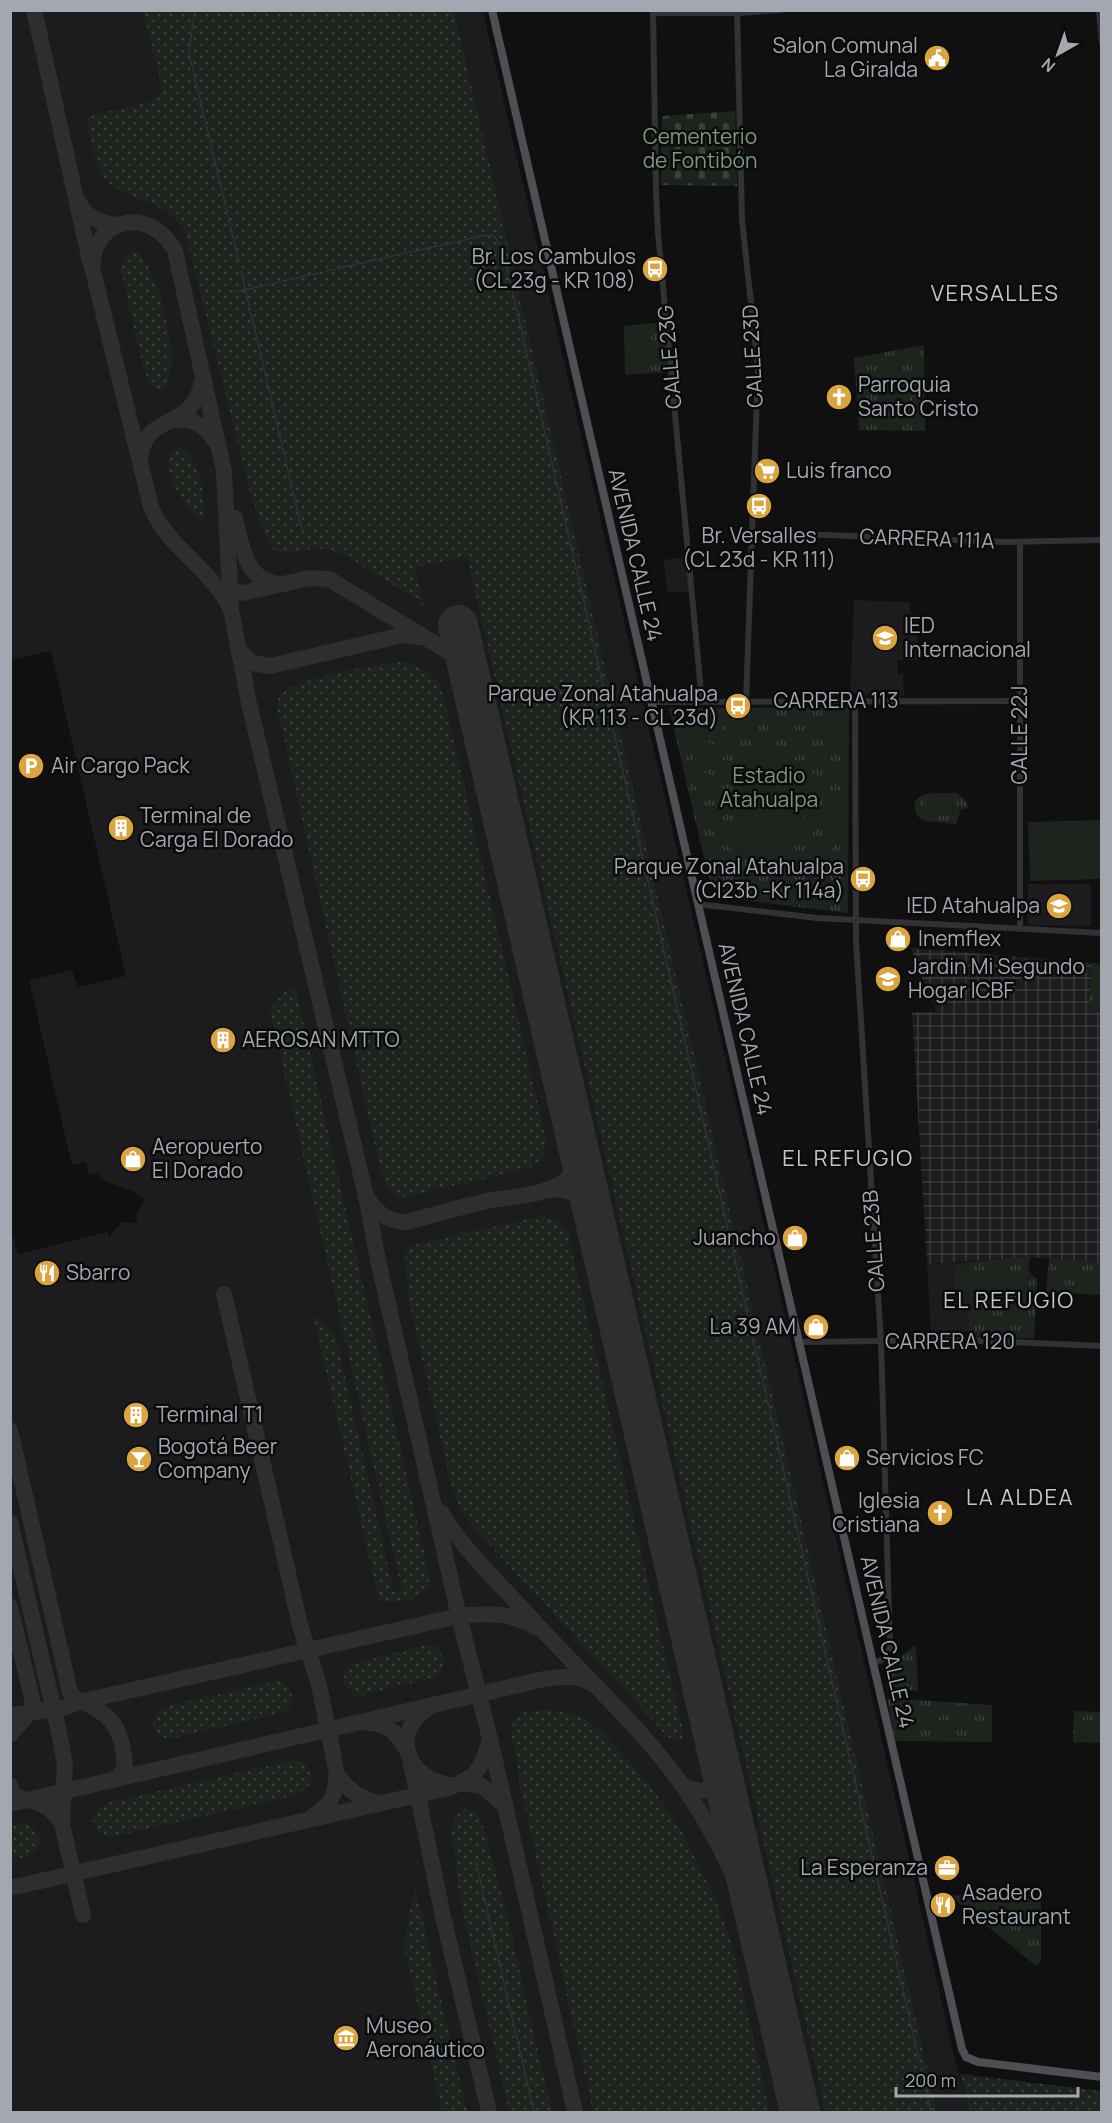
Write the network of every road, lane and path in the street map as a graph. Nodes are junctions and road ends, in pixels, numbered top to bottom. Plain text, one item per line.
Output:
1 (492, 10) edge
2 (781, 10) edge
3 (1099, 10) edge
4 (653, 12) edge
5 (737, 12) edge
6 (1101, 43) edge
7 (752, 532) junction
8 (1101, 540) edge
9 (1020, 542) junction
10 (855, 701) junction
11 (1020, 701) junction
12 (652, 702) junction
13 (702, 702) junction
14 (746, 702) junction
15 (698, 904) junction
16 (856, 920) junction
17 (1020, 929) junction
18 (1101, 933) edge
19 (799, 1342) junction
20 (881, 1342) junction
21 (1101, 1346) edge
22 (873, 1664) junction
23 (1101, 2077) edge

1 - 12 main road, AVENIDA CALLE 24
2 - 5 street
3 - 6 street
4 - 5 street
4 - 13 street, CALLE 23G
5 - 7 street, CALLE 23D
7 - 9 street, CARRERA 111A
7 - 14 street, CALLE 23D
8 - 9 street, CARRERA 111A
9 - 11 street, CALLE 22J
10 - 11 street, CARRERA 113
10 - 14 street, CARRERA 113
10 - 16 street, CALLE 23B
11 - 17 street, CALLE 22J
12 - 13 street, CARRERA 113
12 - 15 main road, AVENIDA CALLE 24
13 - 14 street, CARRERA 113
15 - 16 street
15 - 19 main road, AVENIDA CALLE 24
16 - 17 street
16 - 20 street, CALLE 23B
17 - 18 street
19 - 20 street, CARRERA 120
19 - 22 main road, AVENIDA CALLE 24
20 - 21 street, CARRERA 120
20 - 22 street, CALLE 23B
22 - 23 main road, AVENIDA CALLE 24

